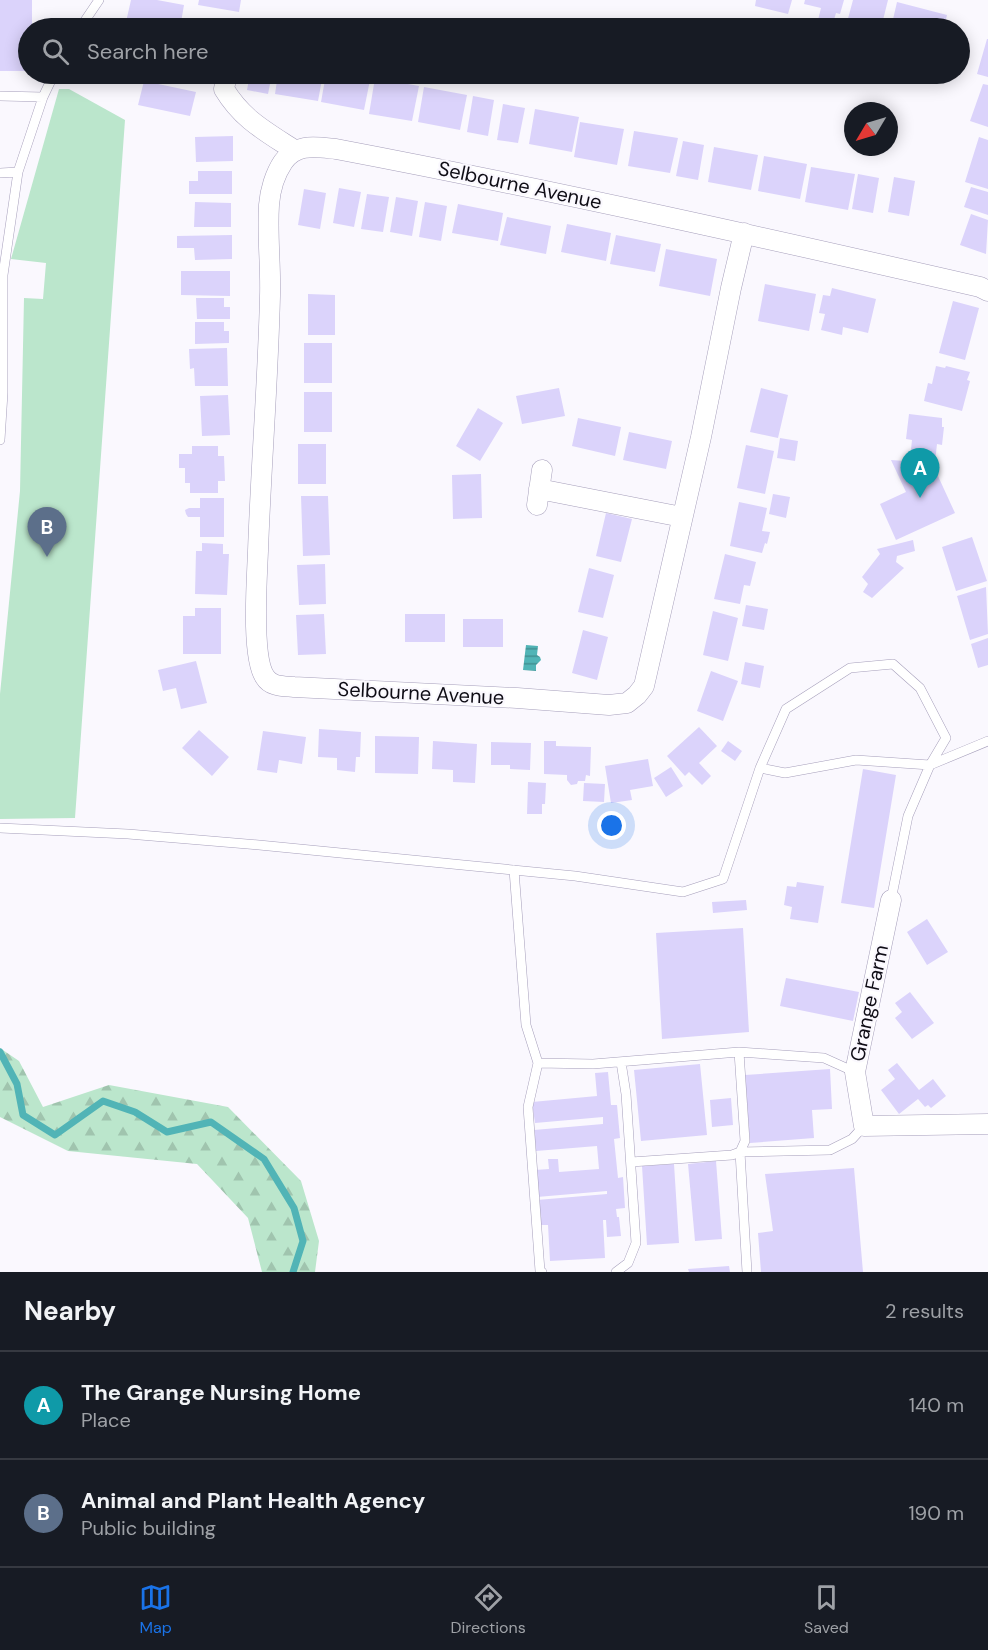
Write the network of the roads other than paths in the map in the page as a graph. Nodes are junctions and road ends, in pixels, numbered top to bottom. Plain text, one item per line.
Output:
1 (99, 0) edge
2 (87, 18) edge
3 (49, 84) edge
4 (225, 84) edge
5 (0, 96) edge
6 (43, 97) junction
7 (294, 150) junction
8 (18, 172) junction
9 (0, 173) edge
10 (744, 233) junction
11 (988, 291) edge
12 (1, 353) edge
13 (0, 440) edge
14 (539, 488) dead end
15 (682, 517) junction
16 (988, 741) edge
17 (930, 765) junction
18 (760, 768) junction
19 (0, 828) edge
20 (514, 870) junction
21 (891, 900) joint
22 (739, 1052) junction
23 (621, 1062) junction
24 (538, 1063) junction
25 (855, 1072) junction
26 (988, 1124) edge
27 (864, 1126) junction
28 (740, 1152) junction
29 (631, 1162) junction
30 (542, 1272) edge
31 (616, 1272) edge
32 (747, 1272) edge

1 - 2 lane
3 - 6 lane
4 - 7 street
5 - 6 lane
6 - 8 lane
7 - 10 street, Selbourne Avenue
7 - 15 street, Selbourne Avenue
8 - 9 lane
8 - 12 lane
10 - 11 street, Selbourne Avenue
10 - 15 street, Selbourne Avenue
12 - 13 lane
14 - 15 street
16 - 17 lane
17 - 18 lane
17 - 18 lane
17 - 21 lane
18 - 20 lane
19 - 20 lane
20 - 24 lane
21 - 25 street, Grange Farm
22 - 23 lane
22 - 25 lane
22 - 28 lane
23 - 24 lane
23 - 29 lane
24 - 30 lane
25 - 27 street, Grange Farm
26 - 27 street
27 - 28 lane
28 - 29 lane
28 - 32 lane
29 - 31 lane

